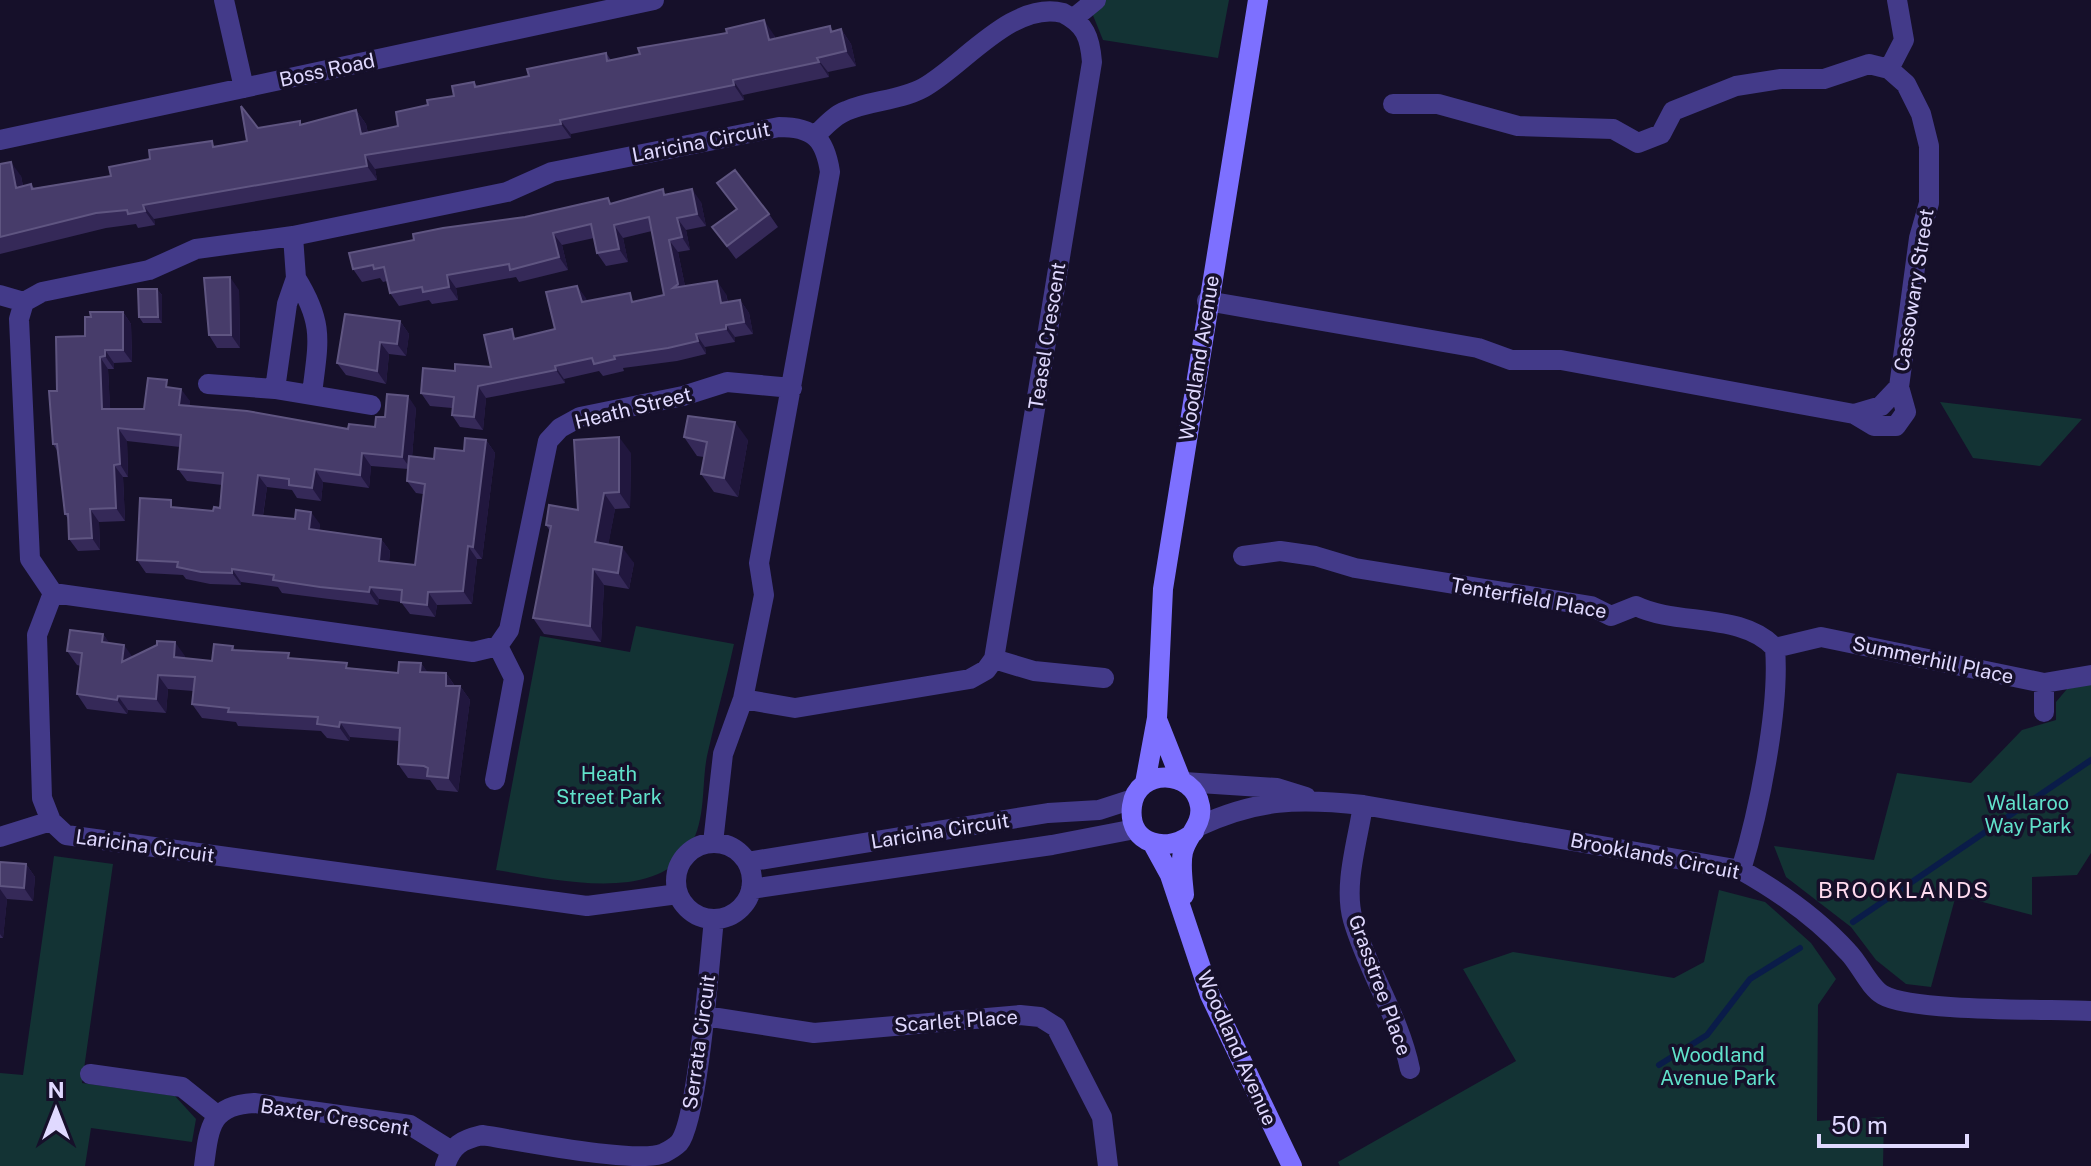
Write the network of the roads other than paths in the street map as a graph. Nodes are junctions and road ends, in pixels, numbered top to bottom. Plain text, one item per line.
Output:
1 (224, 0) edge
2 (654, 0) edge
3 (1096, 0) edge
4 (1258, 0) edge
5 (1897, 0) edge
6 (1074, 18) junction
7 (1889, 69) junction
8 (244, 88) junction
9 (1393, 104) dead end
10 (817, 134) junction
11 (0, 140) edge
12 (293, 236) junction
13 (296, 278) junction
14 (0, 295) edge
15 (1207, 301) junction
16 (24, 302) junction
17 (208, 384) dead end
18 (792, 388) junction
19 (275, 389) junction
20 (312, 394) junction
21 (371, 405) dead end
22 (1243, 556) dead end
23 (53, 593) junction
24 (498, 646) junction
25 (1775, 648) junction
26 (994, 659) junction
27 (2091, 675) edge
28 (1104, 678) dead end
29 (2044, 683) junction
30 (743, 699) junction
31 (2044, 712) dead end
32 (1157, 718) junction
33 (495, 780) dead end
34 (1182, 781) junction
35 (1139, 791) junction
36 (1315, 800) junction
37 (1363, 805) junction
38 (51, 821) junction
39 (1135, 829) junction
40 (1195, 830) junction
41 (0, 837) edge
42 (713, 843) junction
43 (1153, 844) junction
44 (747, 862) junction
45 (1741, 870) junction
46 (751, 889) junction
47 (678, 894) junction
48 (714, 919) junction
49 (1187, 928) junction
50 (2091, 1011) edge
51 (705, 1016) junction
52 (1410, 1069) dead end
53 (90, 1074) dead end
54 (217, 1115) junction
55 (448, 1158) edge
56 (664, 1160) edge
57 (204, 1166) edge
58 (1108, 1166) edge
59 (1292, 1166) edge

1 - 8 street
2 - 8 street, Boss Road
3 - 6 street
4 - 15 street, Woodland Avenue
5 - 7 street
6 - 10 street
6 - 26 street, Teasel Crescent
7 - 9 street
7 - 15 street, Cassowary Street
8 - 11 street, Boss Road
10 - 12 street, Laricina Circuit
10 - 18 street
12 - 13 street
12 - 16 street, Laricina Circuit
13 - 19 street
13 - 20 street
14 - 16 street
15 - 32 street, Woodland Avenue
16 - 23 street
17 - 19 street
18 - 24 street, Heath Street
18 - 30 street
19 - 20 street
20 - 21 street
22 - 25 street, Tenterfield Place
23 - 24 street
23 - 38 street, Laricina Circuit
24 - 33 street
25 - 29 street, Summerhill Place
25 - 45 street
26 - 28 street
26 - 30 street
27 - 29 street, Summerhill Place
29 - 31 street
30 - 42 street
32 - 34 street, Woodland Avenue
32 - 35 street, Woodland Avenue
34 - 35 street
34 - 36 street, Brooklands Circuit
34 - 40 street, Woodland Avenue
35 - 39 street, Woodland Avenue
35 - 44 street, Laricina Circuit
36 - 37 street, Brooklands Circuit
36 - 40 street, Brooklands Circuit
37 - 45 street, Brooklands Circuit
37 - 52 street, Grasstree Place
38 - 41 street
38 - 47 street, Laricina Circuit
39 - 43 street, Woodland Avenue
39 - 46 street, Laricina Circuit
40 - 43 street
40 - 49 street, Woodland Avenue
42 - 44 street
42 - 47 street
43 - 49 street, Woodland Avenue
44 - 46 street
45 - 50 street, Brooklands Circuit
46 - 48 street
47 - 48 street
48 - 51 street, Serrata Circuit
49 - 59 street, Woodland Avenue
51 - 56 street, Serrata Circuit
51 - 58 street, Scarlet Place
53 - 54 street
54 - 55 street, Baxter Crescent
54 - 57 street
55 - 56 street, Serrata Circuit

